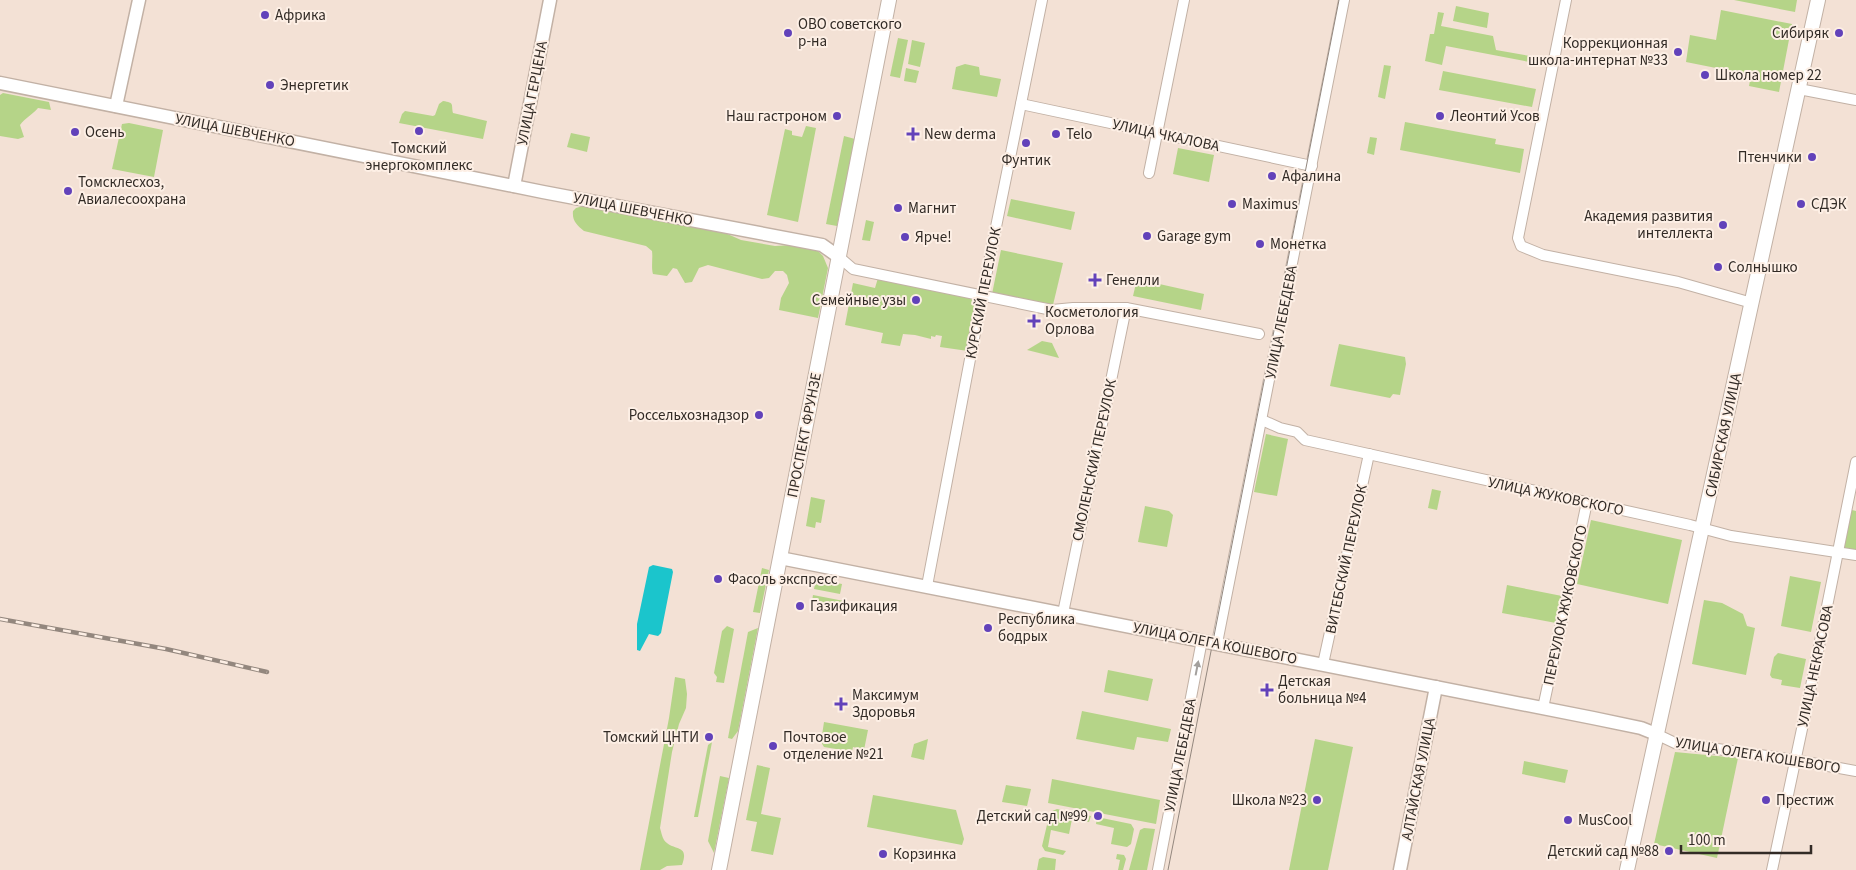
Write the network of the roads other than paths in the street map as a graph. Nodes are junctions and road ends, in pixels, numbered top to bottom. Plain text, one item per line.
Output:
1 (139, 0) edge
2 (550, 0) edge
3 (889, 0) edge
4 (1042, 0) edge
5 (1184, 0) edge
6 (1344, 0) edge
7 (1566, 0) edge
8 (1818, 0) edge
9 (0, 83) edge
10 (1799, 89) junction
11 (1856, 100) edge
12 (1021, 104) junction
13 (116, 106) junction
14 (1158, 133) junction
15 (1312, 166) junction
16 (1149, 173) dead end
17 (514, 186) junction
18 (839, 257) junction
19 (982, 296) junction
20 (1752, 303) junction
21 (1126, 308) junction
22 (1259, 334) dead end
23 (1262, 420) junction
24 (1369, 454) junction
25 (1856, 462) edge
26 (1586, 502) junction
27 (1702, 529) junction
28 (1838, 552) junction
29 (1856, 555) edge
30 (780, 558) junction
31 (927, 586) junction
32 (1063, 613) junction
33 (1202, 640) junction
34 (1217, 643) junction
35 (1323, 664) junction
36 (1436, 688) junction
37 (1543, 708) junction
38 (1656, 734) junction
39 (1795, 760) junction
40 (1856, 771) edge
41 (719, 870) edge
42 (1158, 870) edge
43 (1400, 870) edge
44 (1627, 870) edge
45 (1772, 870) edge

1 - 13 street
2 - 17 street, УЛИЦА ГЕРЦЕНА
3 - 18 main road, ПРОСПЕКТ ФРУНЗЕ
4 - 12 street, КУРСКИЙ ПЕРЕУЛОК
5 - 14 street
6 - 15 street, УЛИЦА ЛЕБЕДЕВА
7 - 20 street
8 - 10 main road, СИБИРСКАЯ УЛИЦА
9 - 13 street, УЛИЦА ШЕВЧЕНКО
10 - 11 street
10 - 20 main road, СИБИРСКАЯ УЛИЦА
12 - 14 street, УЛИЦА ЧКАЛОВА
12 - 19 street, КУРСКИЙ ПЕРЕУЛОК
13 - 17 street, УЛИЦА ШЕВЧЕНКО
14 - 15 street, УЛИЦА ЧКАЛОВА
14 - 16 street
15 - 23 street, УЛИЦА ЛЕБЕДЕВА
17 - 18 street, УЛИЦА ШЕВЧЕНКО
18 - 19 street, УЛИЦА ШЕВЧЕНКО
18 - 30 main road, ПРОСПЕКТ ФРУНЗЕ
19 - 21 street, УЛИЦА ШЕВЧЕНКО
19 - 31 street, КУРСКИЙ ПЕРЕУЛОК
20 - 27 main road, СИБИРСКАЯ УЛИЦА
21 - 22 street, УЛИЦА ШЕВЧЕНКО
21 - 32 street, СМОЛЕНСКИЙ ПЕРЕУЛОК
23 - 24 street, УЛИЦА ЖУКОВСКОГО
23 - 34 street, УЛИЦА ЛЕБЕДЕВА
24 - 26 street, УЛИЦА ЖУКОВСКОГО
24 - 35 street, ВИТЕБСКИЙ ПЕРЕУЛОК
25 - 28 street, УЛИЦА НЕКРАСОВА
26 - 27 street, УЛИЦА ЖУКОВСКОГО
26 - 37 street, ПЕРЕУЛОК ЖУКОВСКОГО
27 - 28 street, УЛИЦА ЖУКОВСКОГО
27 - 38 main road, СИБИРСКАЯ УЛИЦА
28 - 29 street, УЛИЦА ЖУКОВСКОГО
28 - 39 street, УЛИЦА НЕКРАСОВА
30 - 31 street, УЛИЦА ОЛЕГА КОШЕВОГО
30 - 41 main road, ПРОСПЕКТ ФРУНЗЕ
31 - 32 street, УЛИЦА ОЛЕГА КОШЕВОГО
32 - 33 street, УЛИЦА ОЛЕГА КОШЕВОГО
33 - 34 street, УЛИЦА ОЛЕГА КОШЕВОГО
42 -> 33 street, УЛИЦА ЛЕБЕДЕВА
34 - 35 street, УЛИЦА ОЛЕГА КОШЕВОГО
35 - 36 street, УЛИЦА ОЛЕГА КОШЕВОГО
36 - 37 street, УЛИЦА ОЛЕГА КОШЕВОГО
36 - 43 street, АЛТАЙСКАЯ УЛИЦА
37 - 38 street, УЛИЦА ОЛЕГА КОШЕВОГО
38 - 39 street, УЛИЦА ОЛЕГА КОШЕВОГО
38 - 44 main road, СИБИРСКАЯ УЛИЦА
39 - 40 street, УЛИЦА ОЛЕГА КОШЕВОГО
39 - 45 street, УЛИЦА НЕКРАСОВА

